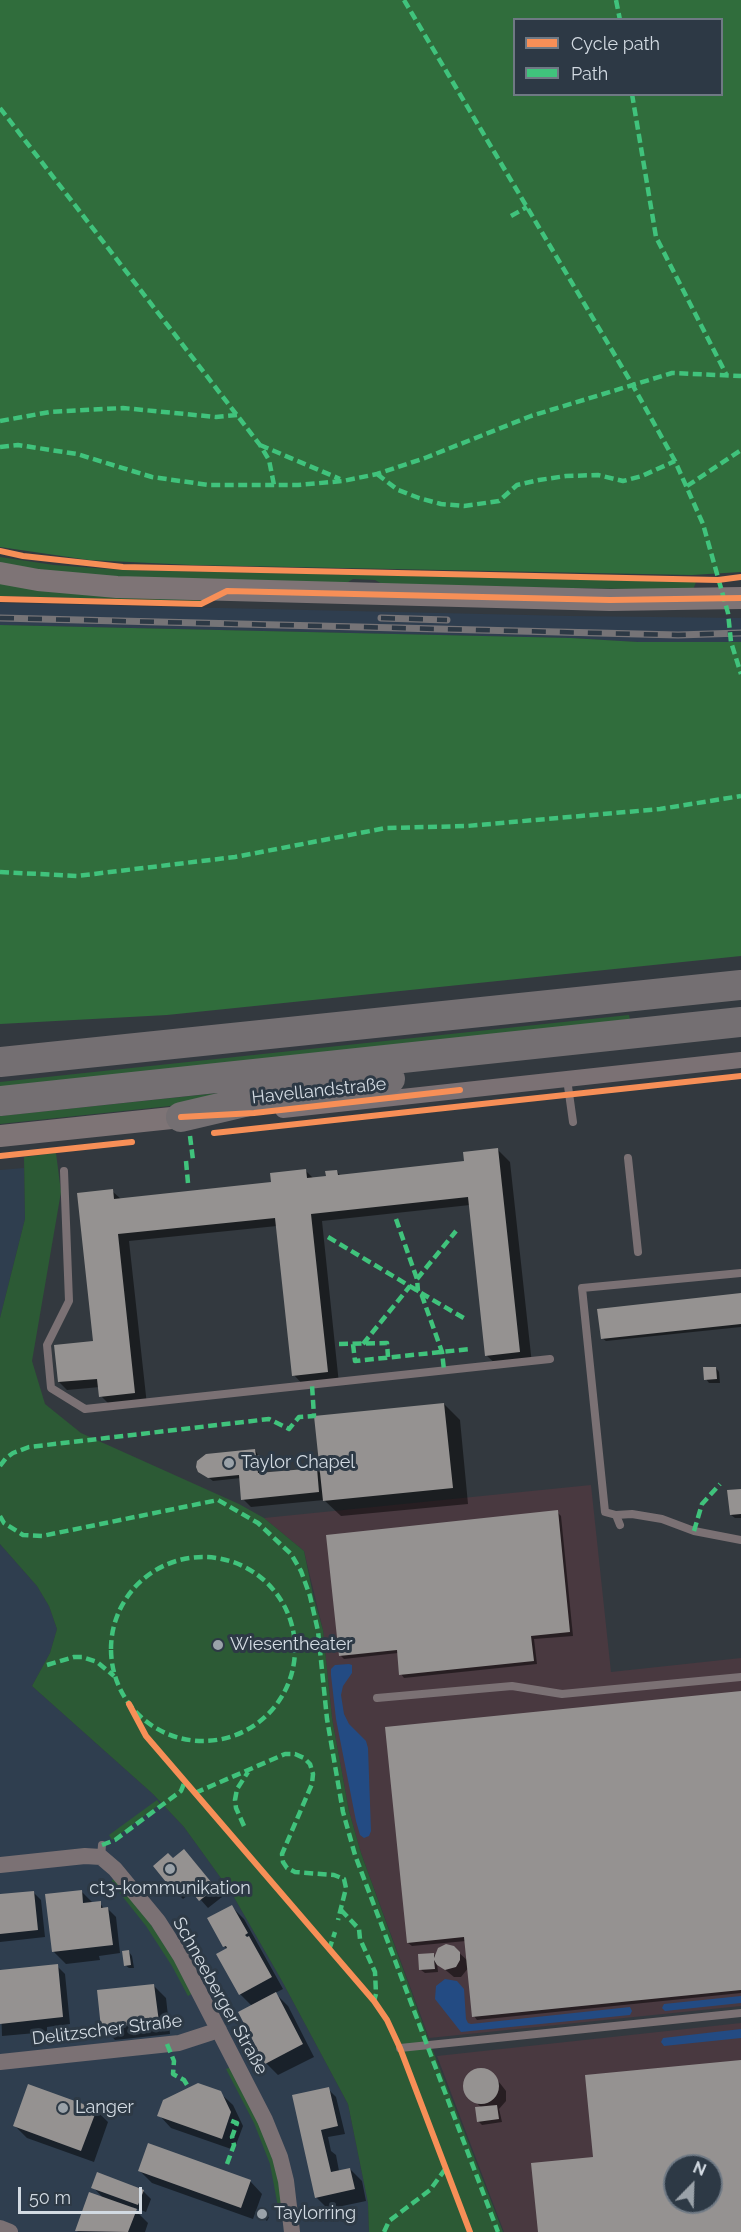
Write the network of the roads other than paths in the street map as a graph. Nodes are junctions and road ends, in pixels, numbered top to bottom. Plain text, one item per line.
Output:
1 (0, 573) edge
2 (741, 598) edge
3 (741, 985) edge
4 (741, 1022) edge
5 (458, 1053) junction
6 (741, 1060) edge
7 (0, 1062) edge
8 (567, 1079) junction
9 (0, 1101) edge
10 (181, 1117) junction
11 (573, 1122) dead end
12 (0, 1136) edge
13 (628, 1158) dead end
14 (64, 1171) dead end
15 (638, 1252) dead end
16 (741, 1273) edge
17 (550, 1359) dead end
18 (616, 1515) junction
19 (620, 1525) dead end
20 (741, 1540) edge
21 (741, 1677) edge
22 (377, 1698) dead end
23 (0, 1865) edge
24 (741, 2013) edge
25 (219, 2030) junction
26 (400, 2048) dead end
27 (0, 2062) edge
28 (289, 2222) edge
29 (0, 2228) edge
30 (10, 2232) edge

1 - 2 main road
3 - 7 highway
4 - 5 highway
5 - 9 highway
5 - 10 highway
6 - 8 street, Havellandstraße
8 - 10 street, Havellandstraße
8 - 11 lane
10 - 12 main road, Havellandstraße
13 - 15 lane
14 - 17 lane
16 - 18 lane
18 - 19 lane
18 - 20 lane
21 - 22 lane
23 - 25 street, Schneeberger Straße
24 - 26 lane
25 - 27 street, Delitzscher Straße
25 - 28 street, Schneeberger Straße
29 - 30 street

